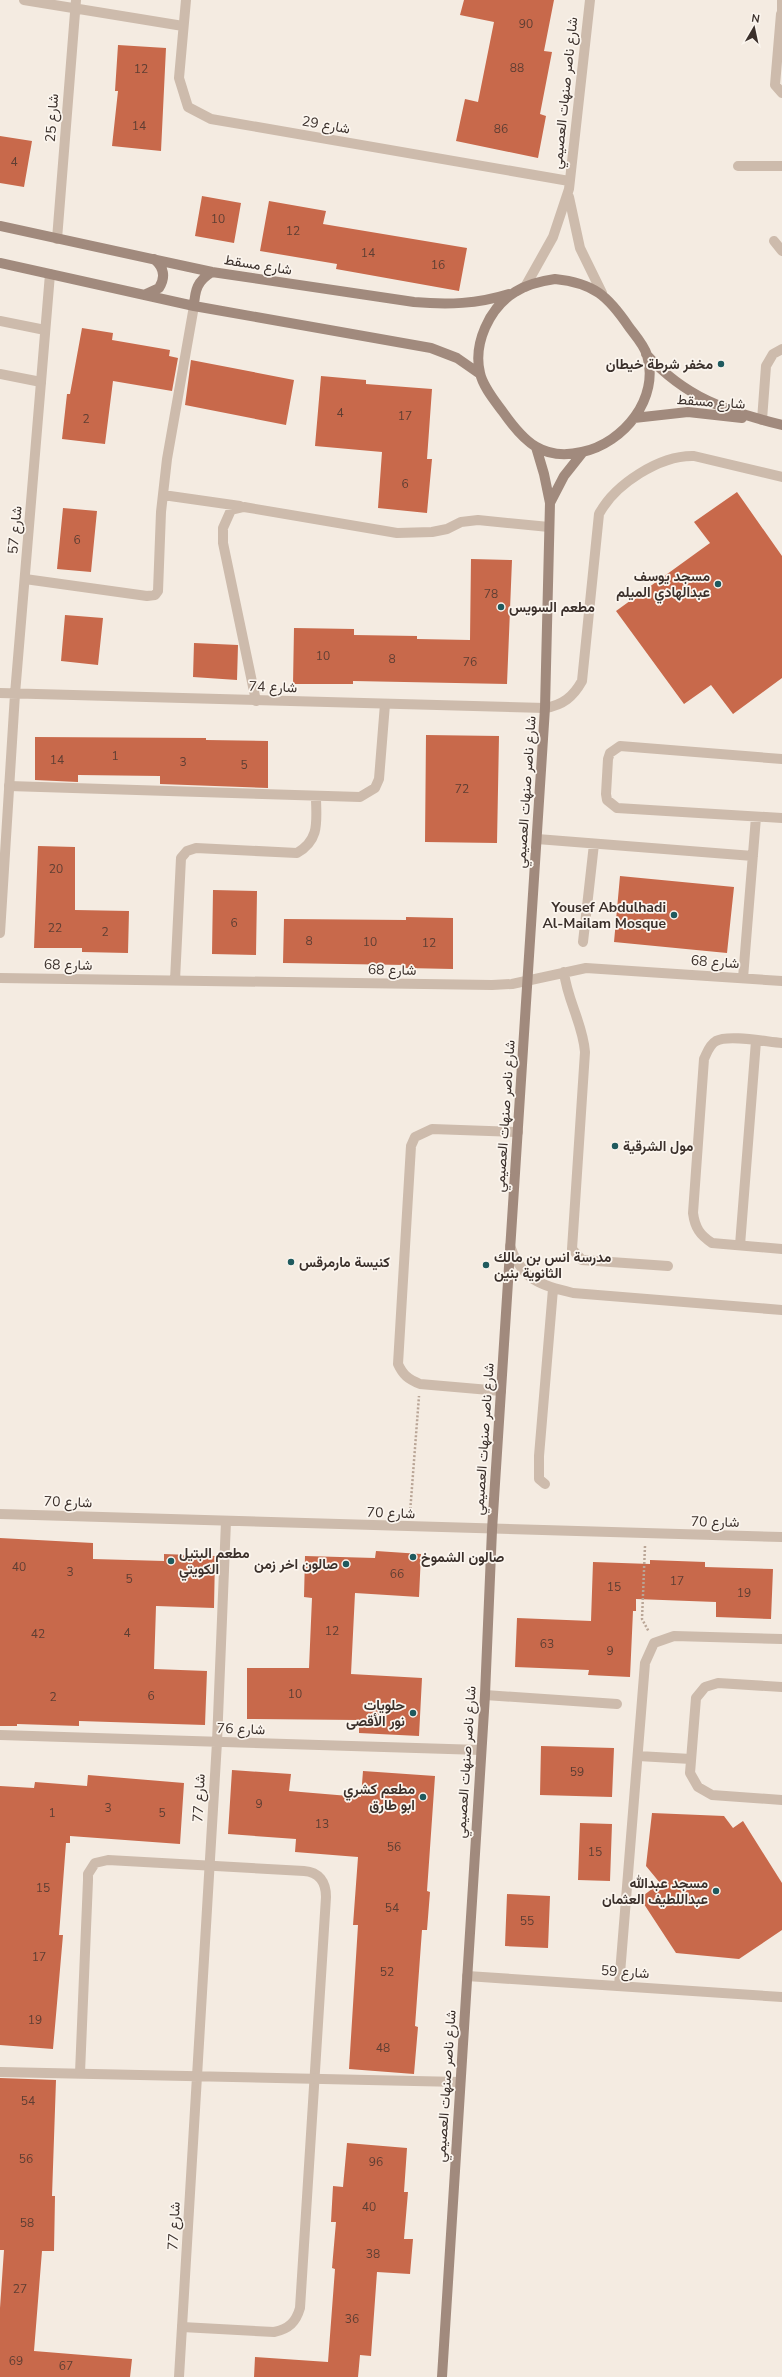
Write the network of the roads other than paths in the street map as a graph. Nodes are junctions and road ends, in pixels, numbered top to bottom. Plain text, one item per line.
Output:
1 (24, 0) edge
2 (186, 0) edge
3 (590, 0) edge
4 (782, 0) edge
5 (76, 5) edge
6 (781, 16) edge
7 (183, 26) junction
8 (782, 93) edge
9 (738, 166) dead end
10 (782, 166) edge
11 (569, 185) junction
12 (0, 226) edge
13 (57, 239) junction
14 (774, 241) dead end
15 (782, 251) edge
16 (154, 259) junction
17 (0, 263) edge
18 (212, 272) junction
19 (50, 274) junction
20 (525, 287) junction
21 (515, 292) junction
22 (602, 293) junction
23 (144, 294) junction
24 (194, 306) junction
25 (0, 321) edge
26 (45, 330) junction
27 (782, 349) edge
28 (646, 354) junction
29 (0, 374) edge
30 (480, 374) junction
31 (41, 382) junction
32 (634, 418) junction
33 (762, 420) junction
34 (782, 425) edge
35 (536, 447) junction
36 (583, 452) junction
37 (782, 477) edge
38 (163, 495) junction
39 (550, 503) junction
40 (244, 507) junction
41 (549, 527) junction
42 (25, 579) junction
43 (0, 693) edge
44 (15, 694) junction
45 (256, 700) junction
46 (385, 704) junction
47 (545, 708) junction
48 (782, 759) edge
49 (10, 786) junction
50 (316, 796) junction
51 (756, 817) junction
52 (782, 818) edge
53 (537, 839) junction
54 (594, 844) junction
55 (753, 856) junction
56 (0, 933) edge
57 (583, 942) dead end
58 (564, 972) junction
59 (0, 978) edge
60 (743, 978) junction
61 (176, 980) junction
62 (528, 980) junction
63 (782, 981) edge
64 (756, 1041) junction
65 (782, 1043) edge
66 (518, 1132) junction
67 (740, 1245) junction
68 (510, 1246) junction
69 (782, 1248) edge
70 (668, 1266) dead end
71 (553, 1289) junction
72 (782, 1310) edge
73 (501, 1391) junction
74 (545, 1484) dead end
75 (0, 1514) edge
76 (226, 1521) junction
77 (492, 1530) junction
78 (782, 1538) edge
79 (782, 1640) edge
80 (782, 1687) edge
81 (485, 1695) junction
82 (617, 1704) dead end
83 (0, 1735) edge
84 (217, 1742) junction
85 (481, 1750) junction
86 (638, 1756) junction
87 (691, 1759) junction
88 (782, 1800) edge
89 (210, 1866) junction
90 (467, 1976) junction
91 (619, 1986) junction
92 (782, 1997) edge
93 (0, 2072) edge
94 (80, 2073) junction
95 (197, 2076) junction
96 (314, 2079) junction
97 (460, 2082) junction
98 (182, 2327) junction
99 (179, 2377) edge
100 (442, 2377) edge

1 - 5 street
2 - 7 street, شارع 29
3 - 11 street, شارع ناصر صنهات العصيمي
4 - 6 street
5 - 7 street
5 - 13 street, شارع 25
6 - 8 street
7 - 11 street, شارع 29
9 - 10 street
11 - 20 street, شارع ناصر صنهات العصيمي
11 - 22 street, شارع ناصر صنهات العصيمي
12 - 13 street, شارع مسقط
13 - 16 street, شارع مسقط
14 - 15 street
16 - 18 street, شارع مسقط
16 - 23 street
17 - 19 street
18 - 21 street, شارع مسقط
18 - 24 street
19 - 23 street
19 - 26 street, شارع 57
20 - 21 street
20 - 22 street
21 - 30 street
22 - 28 street
23 - 24 street
24 - 30 street
24 - 38 street
25 - 26 street
26 - 31 street, شارع 57
27 - 33 street
28 - 32 street
28 - 33 street, شارع مسقط
29 - 31 street
30 - 35 street
31 - 42 street, شارع 57
32 - 33 street, شارع مسقط
32 - 36 street
33 - 34 street, شارع مسقط
35 - 36 street
35 - 39 street, شارع ناصر صنهات العصيمي
36 - 39 street, شارع ناصر صنهات العصيمي
37 - 47 street, شارع 74
38 - 40 street
38 - 42 street
39 - 41 street, شارع ناصر صنهات العصيمي
40 - 41 street
40 - 45 street
41 - 47 street, شارع ناصر صنهات العصيمي
42 - 44 street, شارع 57
43 - 44 street, شارع 74
44 - 45 street, شارع 74
44 - 49 street, شارع 57
45 - 46 street, شارع 74
46 - 47 street, شارع 74
46 - 50 street
47 - 53 street, شارع ناصر صنهات العصيمي
48 - 51 street
49 - 50 street
49 - 56 street, شارع 57
50 - 61 street
51 - 52 street
51 - 55 street
53 - 54 street
53 - 62 street, شارع ناصر صنهات العصيمي
54 - 55 street
54 - 57 street
55 - 60 street
58 - 60 street, شارع 68
58 - 62 street, شارع 68
58 - 70 street
59 - 61 street, شارع 68
60 - 63 street, شارع 68
61 - 62 street, شارع 68
62 - 66 street, شارع ناصر صنهات العصيمي
64 - 65 street
64 - 67 street
64 - 67 street
66 - 68 street, شارع ناصر صنهات العصيمي
66 - 73 street
67 - 69 street
68 - 71 street
68 - 73 street, شارع ناصر صنهات العصيمي
71 - 72 street
71 - 74 street
73 - 77 street, شارع ناصر صنهات العصيمي
75 - 76 street, شارع 70
76 - 77 street, شارع 70
76 - 84 street, شارع 77
77 - 78 street, شارع 70
77 - 81 street, شارع ناصر صنهات العصيمي
79 - 86 street
80 - 87 street
81 - 82 street
81 - 85 street, شارع ناصر صنهات العصيمي
83 - 84 street, شارع 76
84 - 85 street, شارع 76
84 - 89 street, شارع 77
85 - 90 street, شارع ناصر صنهات العصيمي
86 - 87 street
86 - 91 street
87 - 88 street
89 - 94 street
89 - 95 street, شارع 77
89 - 96 street
90 - 91 street, شارع 59
90 - 97 street, شارع ناصر صنهات العصيمي
91 - 92 street, شارع 59
93 - 94 street
94 - 95 street
95 - 96 street
95 - 98 street, شارع 77
96 - 97 street
96 - 98 street
97 - 100 street, شارع ناصر صنهات العصيمي
98 - 99 street, شارع 77

